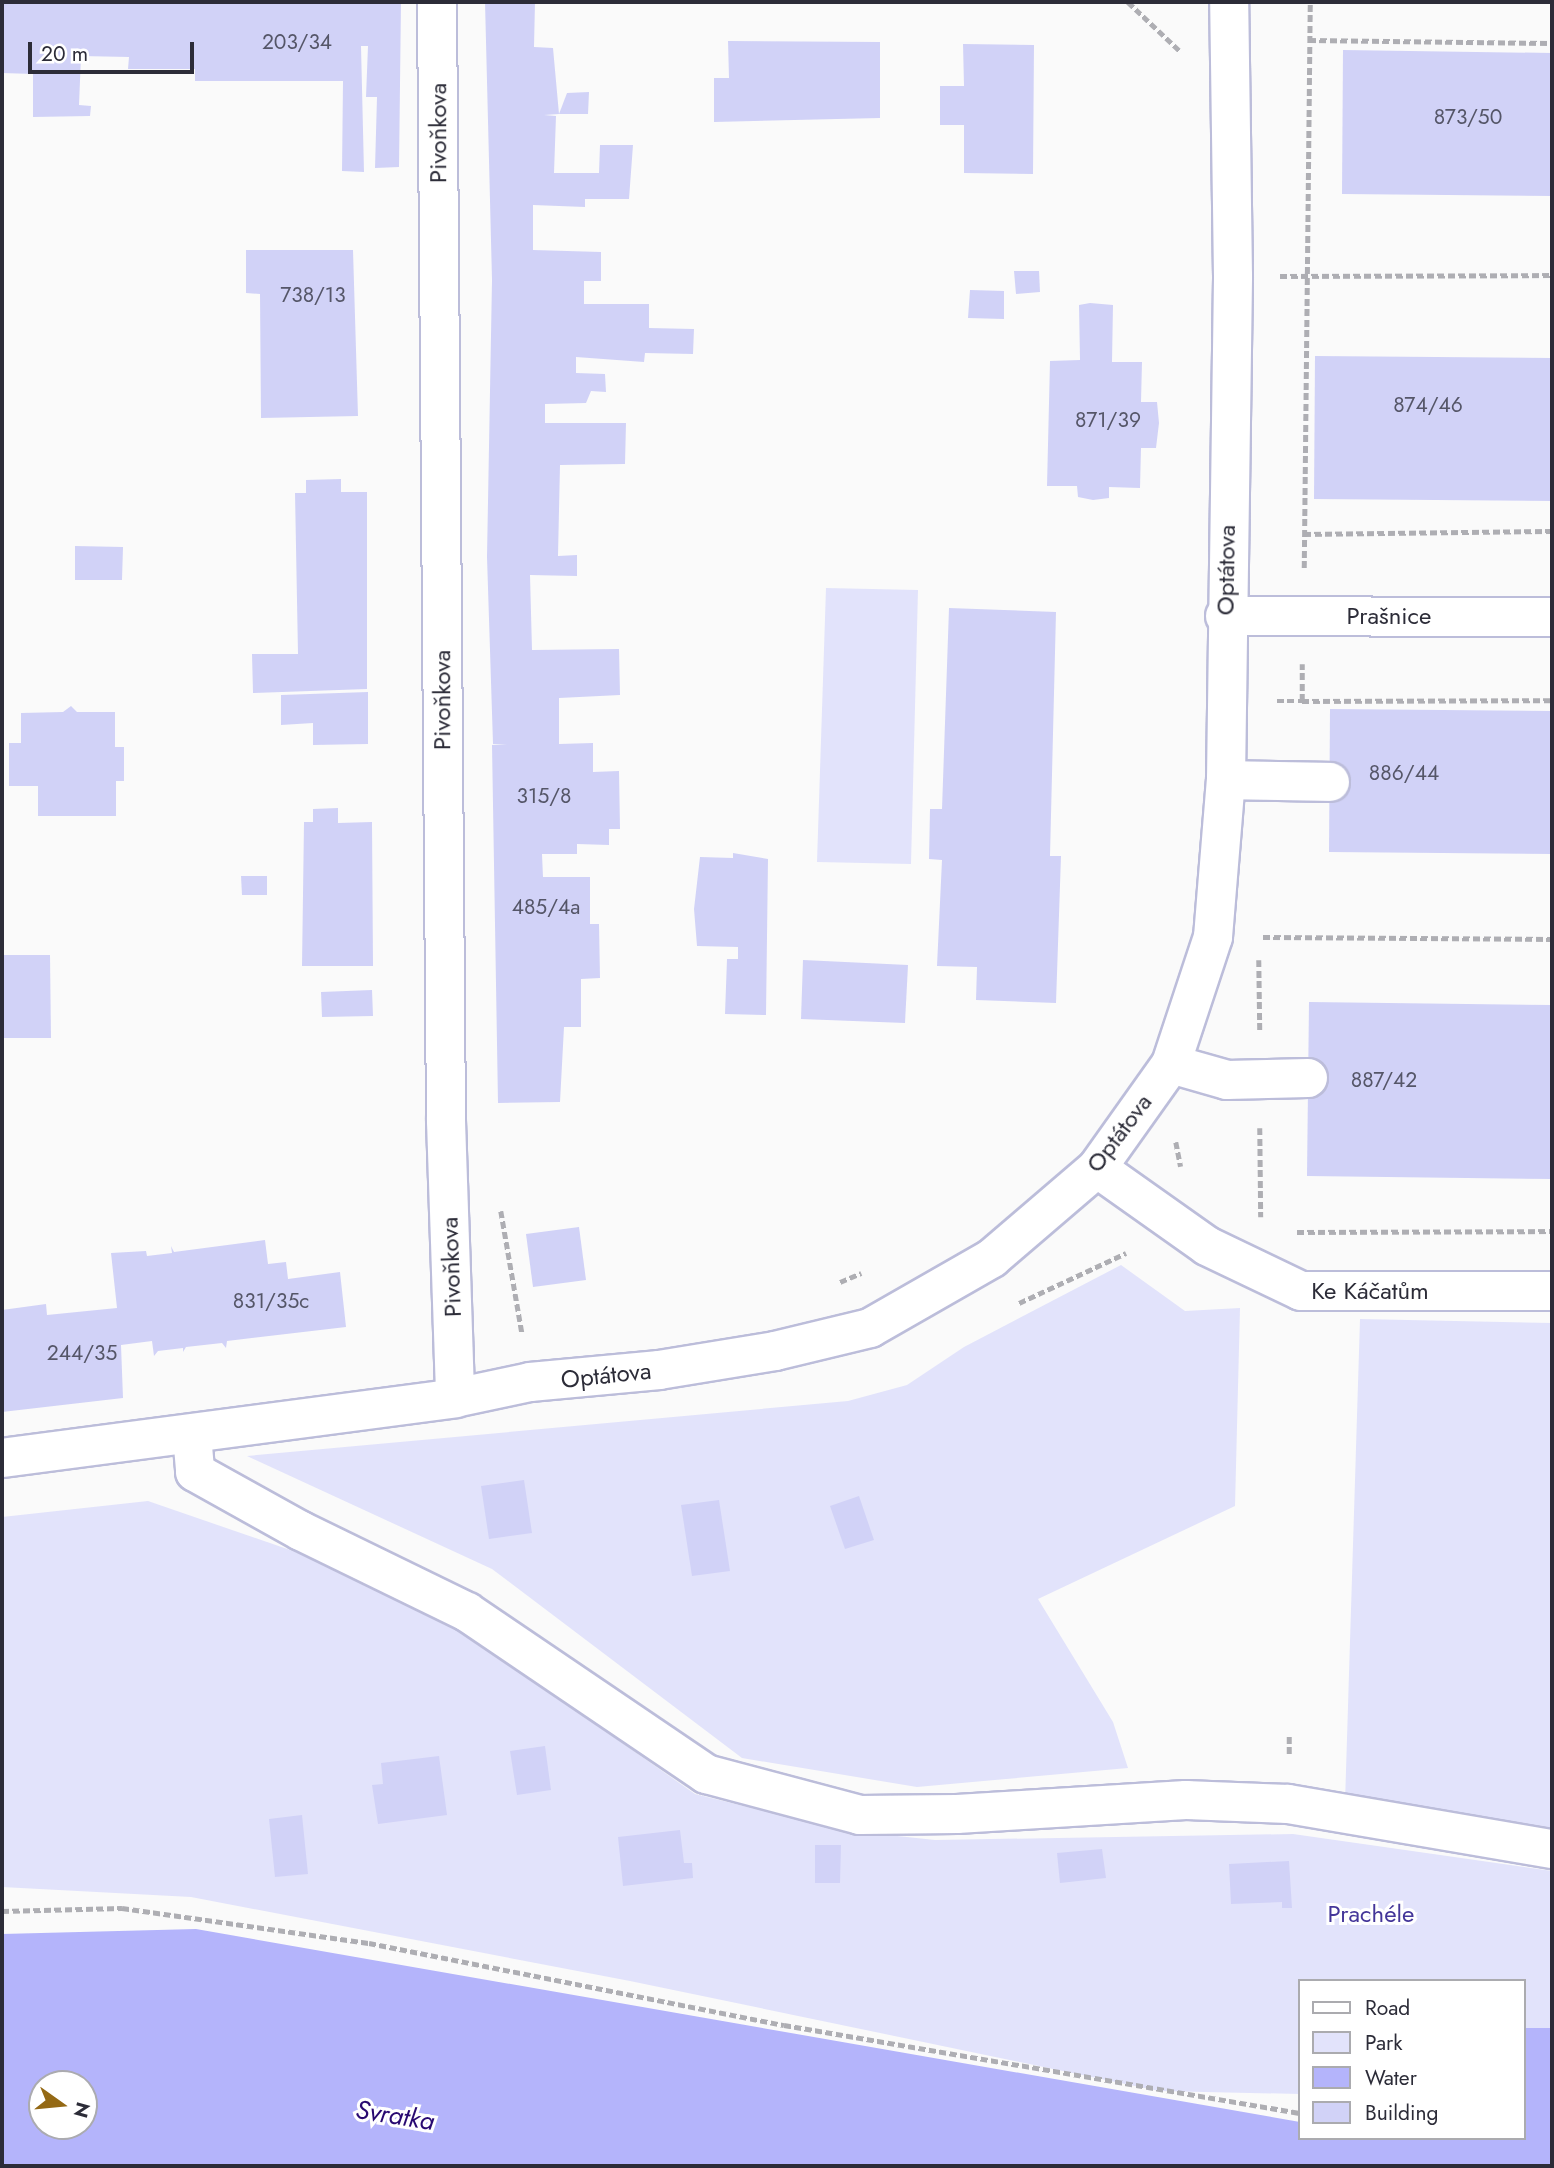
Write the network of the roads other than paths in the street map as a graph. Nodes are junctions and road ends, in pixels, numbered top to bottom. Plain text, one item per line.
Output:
1 (437, 2) edge
2 (1229, 2) edge
3 (1225, 616) junction
4 (1552, 617) edge
5 (1226, 780) junction
6 (1330, 782) dead end
7 (1171, 1064) junction
8 (1308, 1078) dead end
9 (1097, 1168) junction
10 (1552, 1291) edge
11 (455, 1398) junction
12 (192, 1435) junction
13 (2, 1458) edge
14 (1552, 1849) edge

1 - 11 street, Pivoňkova
2 - 3 street, Optátova
3 - 4 street, Prašnice
3 - 5 street, Optátova
5 - 6 street
5 - 7 street, Optátova
7 - 8 street
7 - 9 street, Optátova
9 - 10 street, Ke Káčatům
9 - 11 street, Optátova
11 - 12 street, Optátova
12 - 13 street, Optátova
12 - 14 street

